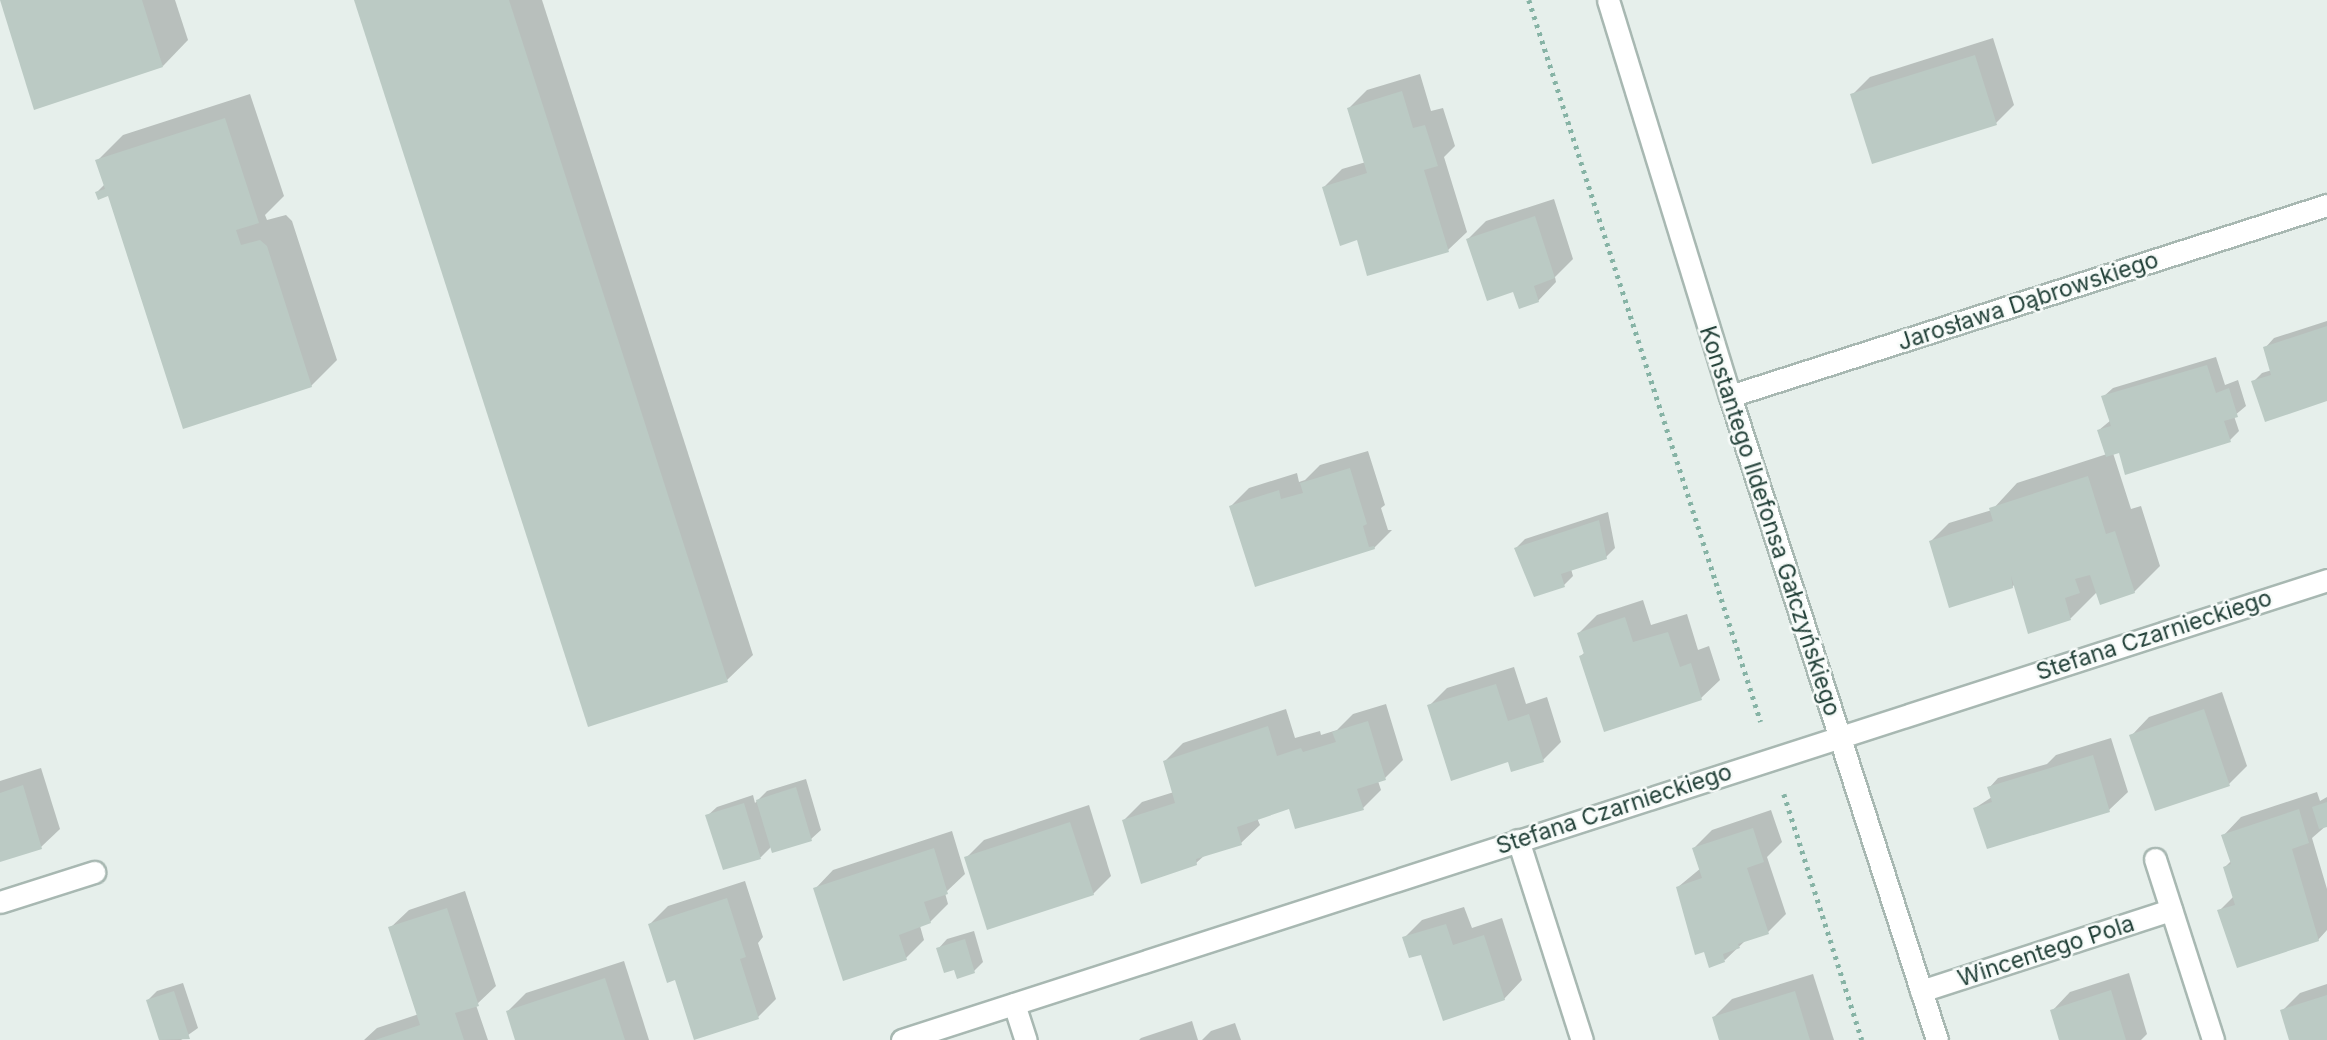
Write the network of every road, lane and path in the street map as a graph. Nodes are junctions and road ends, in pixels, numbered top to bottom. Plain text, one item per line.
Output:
1 (1529, 0) edge
2 (1608, 0) edge
3 (2327, 205) edge
4 (1730, 396) junction
5 (2327, 580) edge
6 (1839, 736) junction
7 (1773, 758) junction
8 (1518, 840) junction
9 (2155, 859) dead end
10 (94, 872) dead end
11 (0, 902) edge
12 (2171, 910) junction
13 (1921, 990) junction
14 (1014, 1004) junction
15 (902, 1040) edge
16 (1026, 1040) edge
17 (1582, 1040) edge
18 (1862, 1040) edge
19 (1937, 1040) edge
20 (2213, 1040) edge

1 - 7 path
2 - 4 street, Konstantego Ildefonsa Gałczyńskiego
3 - 4 street, Jarosława Dąbrowskiego
4 - 6 street, Konstantego Ildefonsa Gałczyńskiego
5 - 6 street, Stefana Czarnieckiego
6 - 7 street, Stefana Czarnieckiego
6 - 13 street, Konstantego Ildefonsa Gałczyńskiego
7 - 8 street, Stefana Czarnieckiego
7 - 18 path
8 - 14 street, Stefana Czarnieckiego
8 - 17 street
9 - 12 street
10 - 11 street
12 - 13 street, Wincentego Pola
12 - 20 street
13 - 19 street, Konstantego Ildefonsa Gałczyńskiego
14 - 15 street, Stefana Czarnieckiego
14 - 16 street

